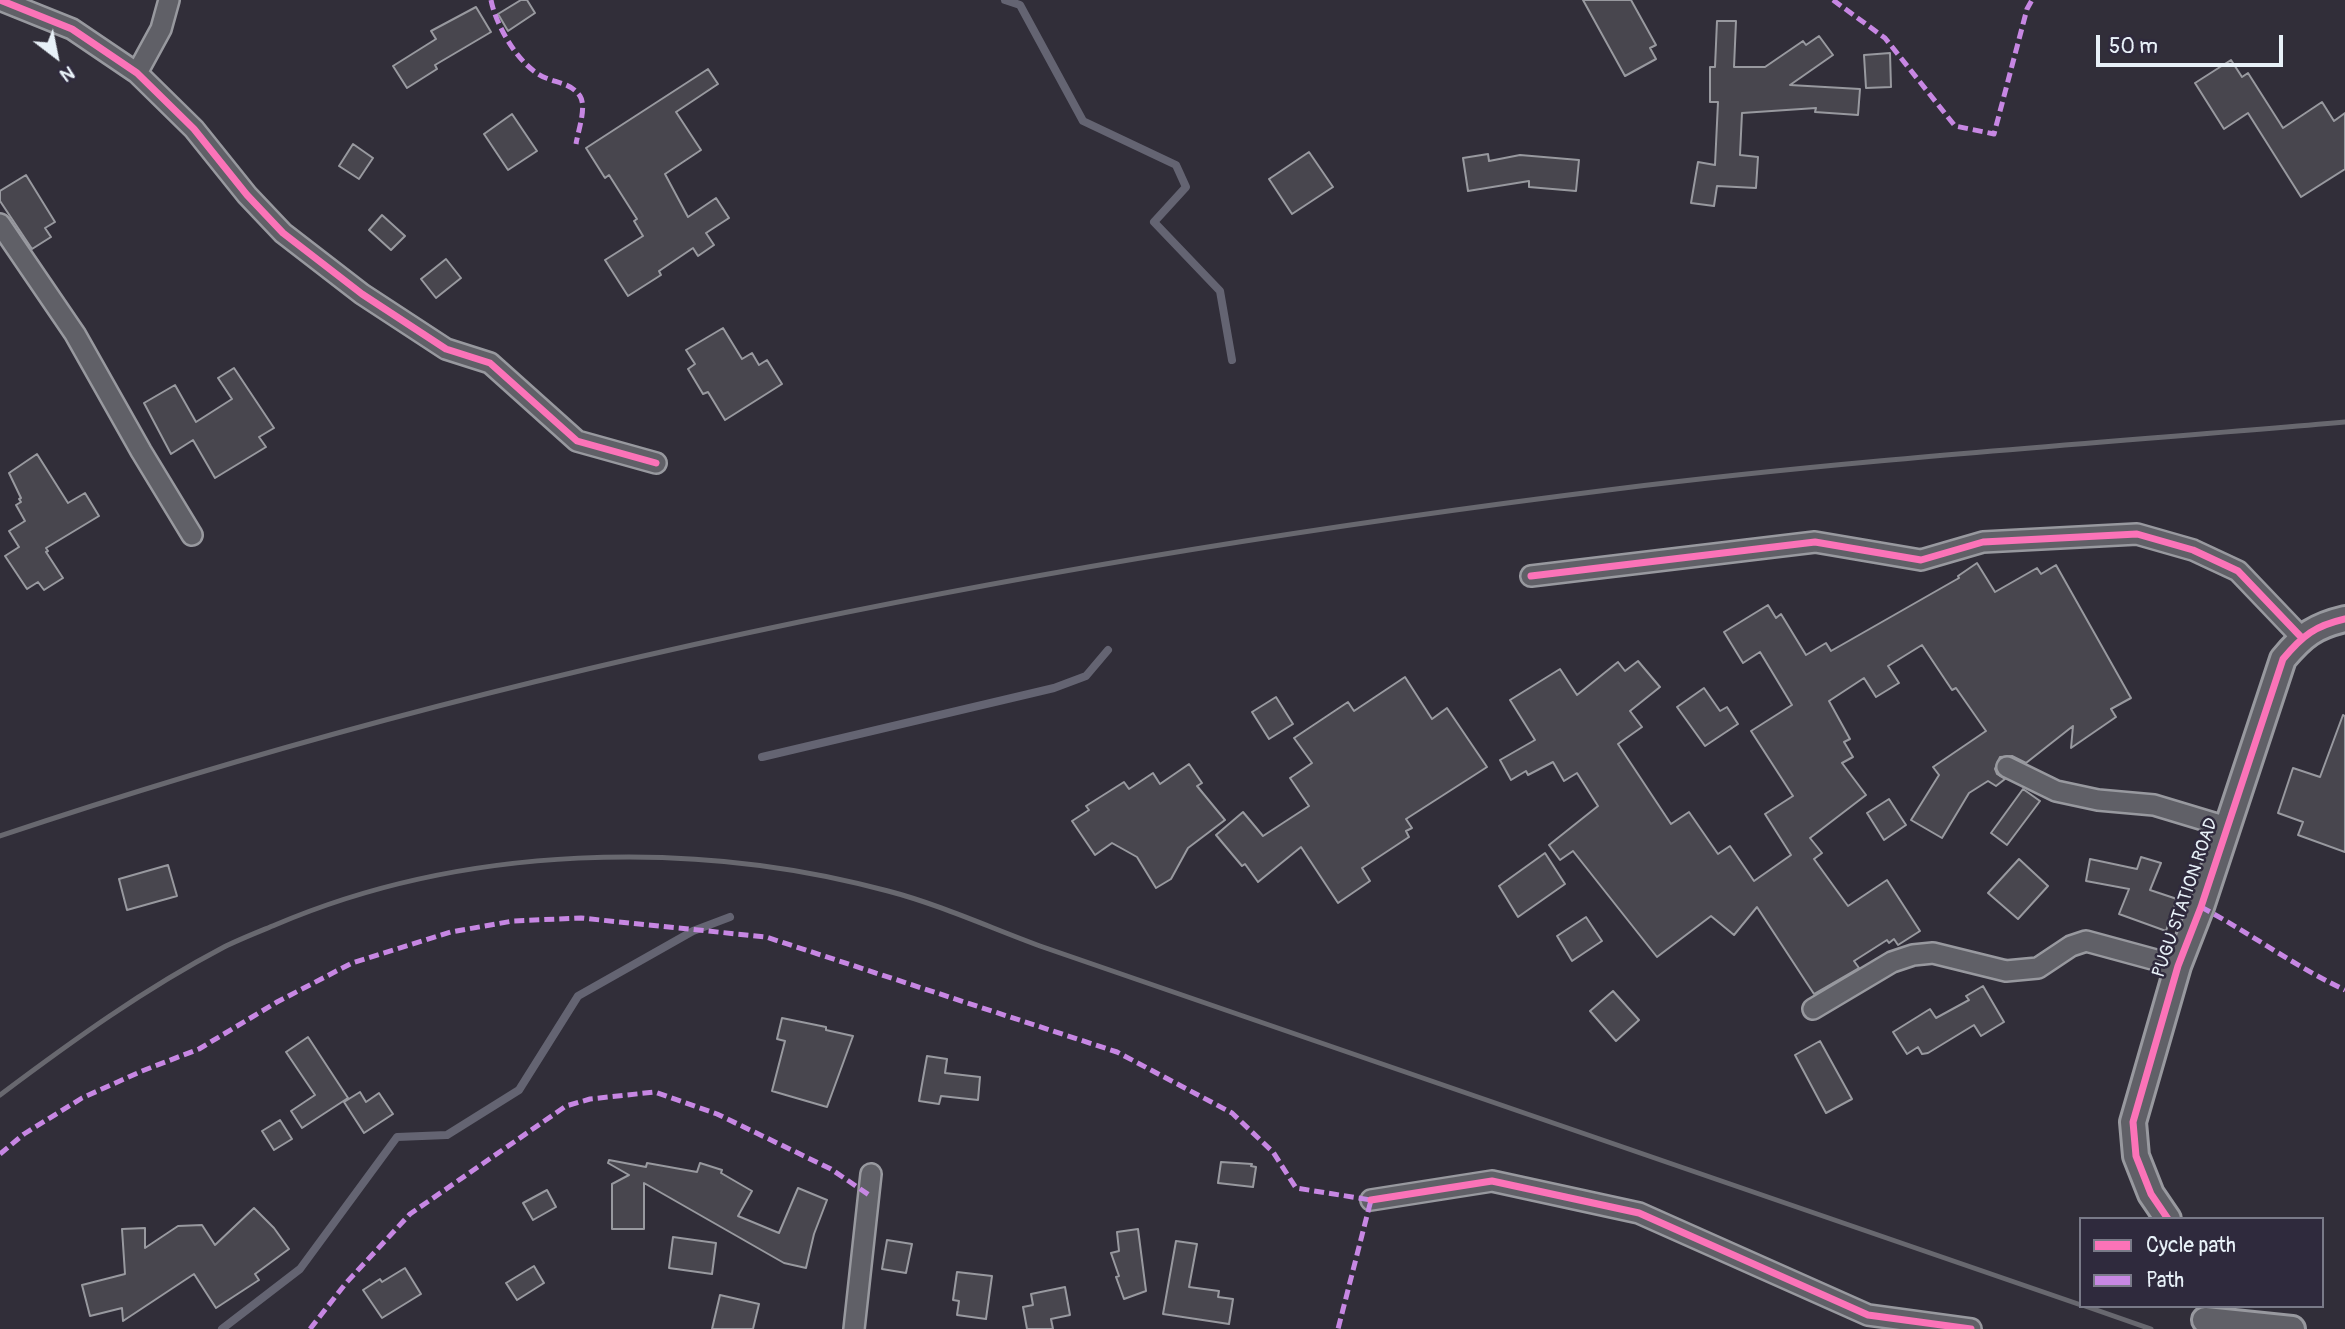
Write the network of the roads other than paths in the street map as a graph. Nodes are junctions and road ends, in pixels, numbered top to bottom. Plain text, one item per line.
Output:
1 (0, 0) edge
2 (169, 0) edge
3 (137, 73) junction
4 (0, 224) edge
5 (656, 463) dead end
6 (192, 535) dead end
7 (1531, 576) dead end
8 (2345, 619) edge
9 (2301, 637) junction
10 (2007, 766) dead end
11 (2227, 827) junction
12 (2178, 966) junction
13 (1813, 1009) dead end
14 (872, 1174) dead end
15 (1371, 1200) dead end
16 (2167, 1217) edge
17 (2206, 1319) edge
18 (854, 1329) edge
19 (1971, 1329) edge
20 (2292, 1329) edge

1 - 3 street
2 - 3 street
3 - 5 street
4 - 6 street
7 - 9 street
8 - 9 street, PUGU STATION ROAD
9 - 11 street, PUGU STATION ROAD
10 - 11 street
11 - 12 street, PUGU STATION ROAD
12 - 13 street
12 - 16 street, PUGU STATION ROAD
14 - 18 street
15 - 19 street
17 - 20 street

